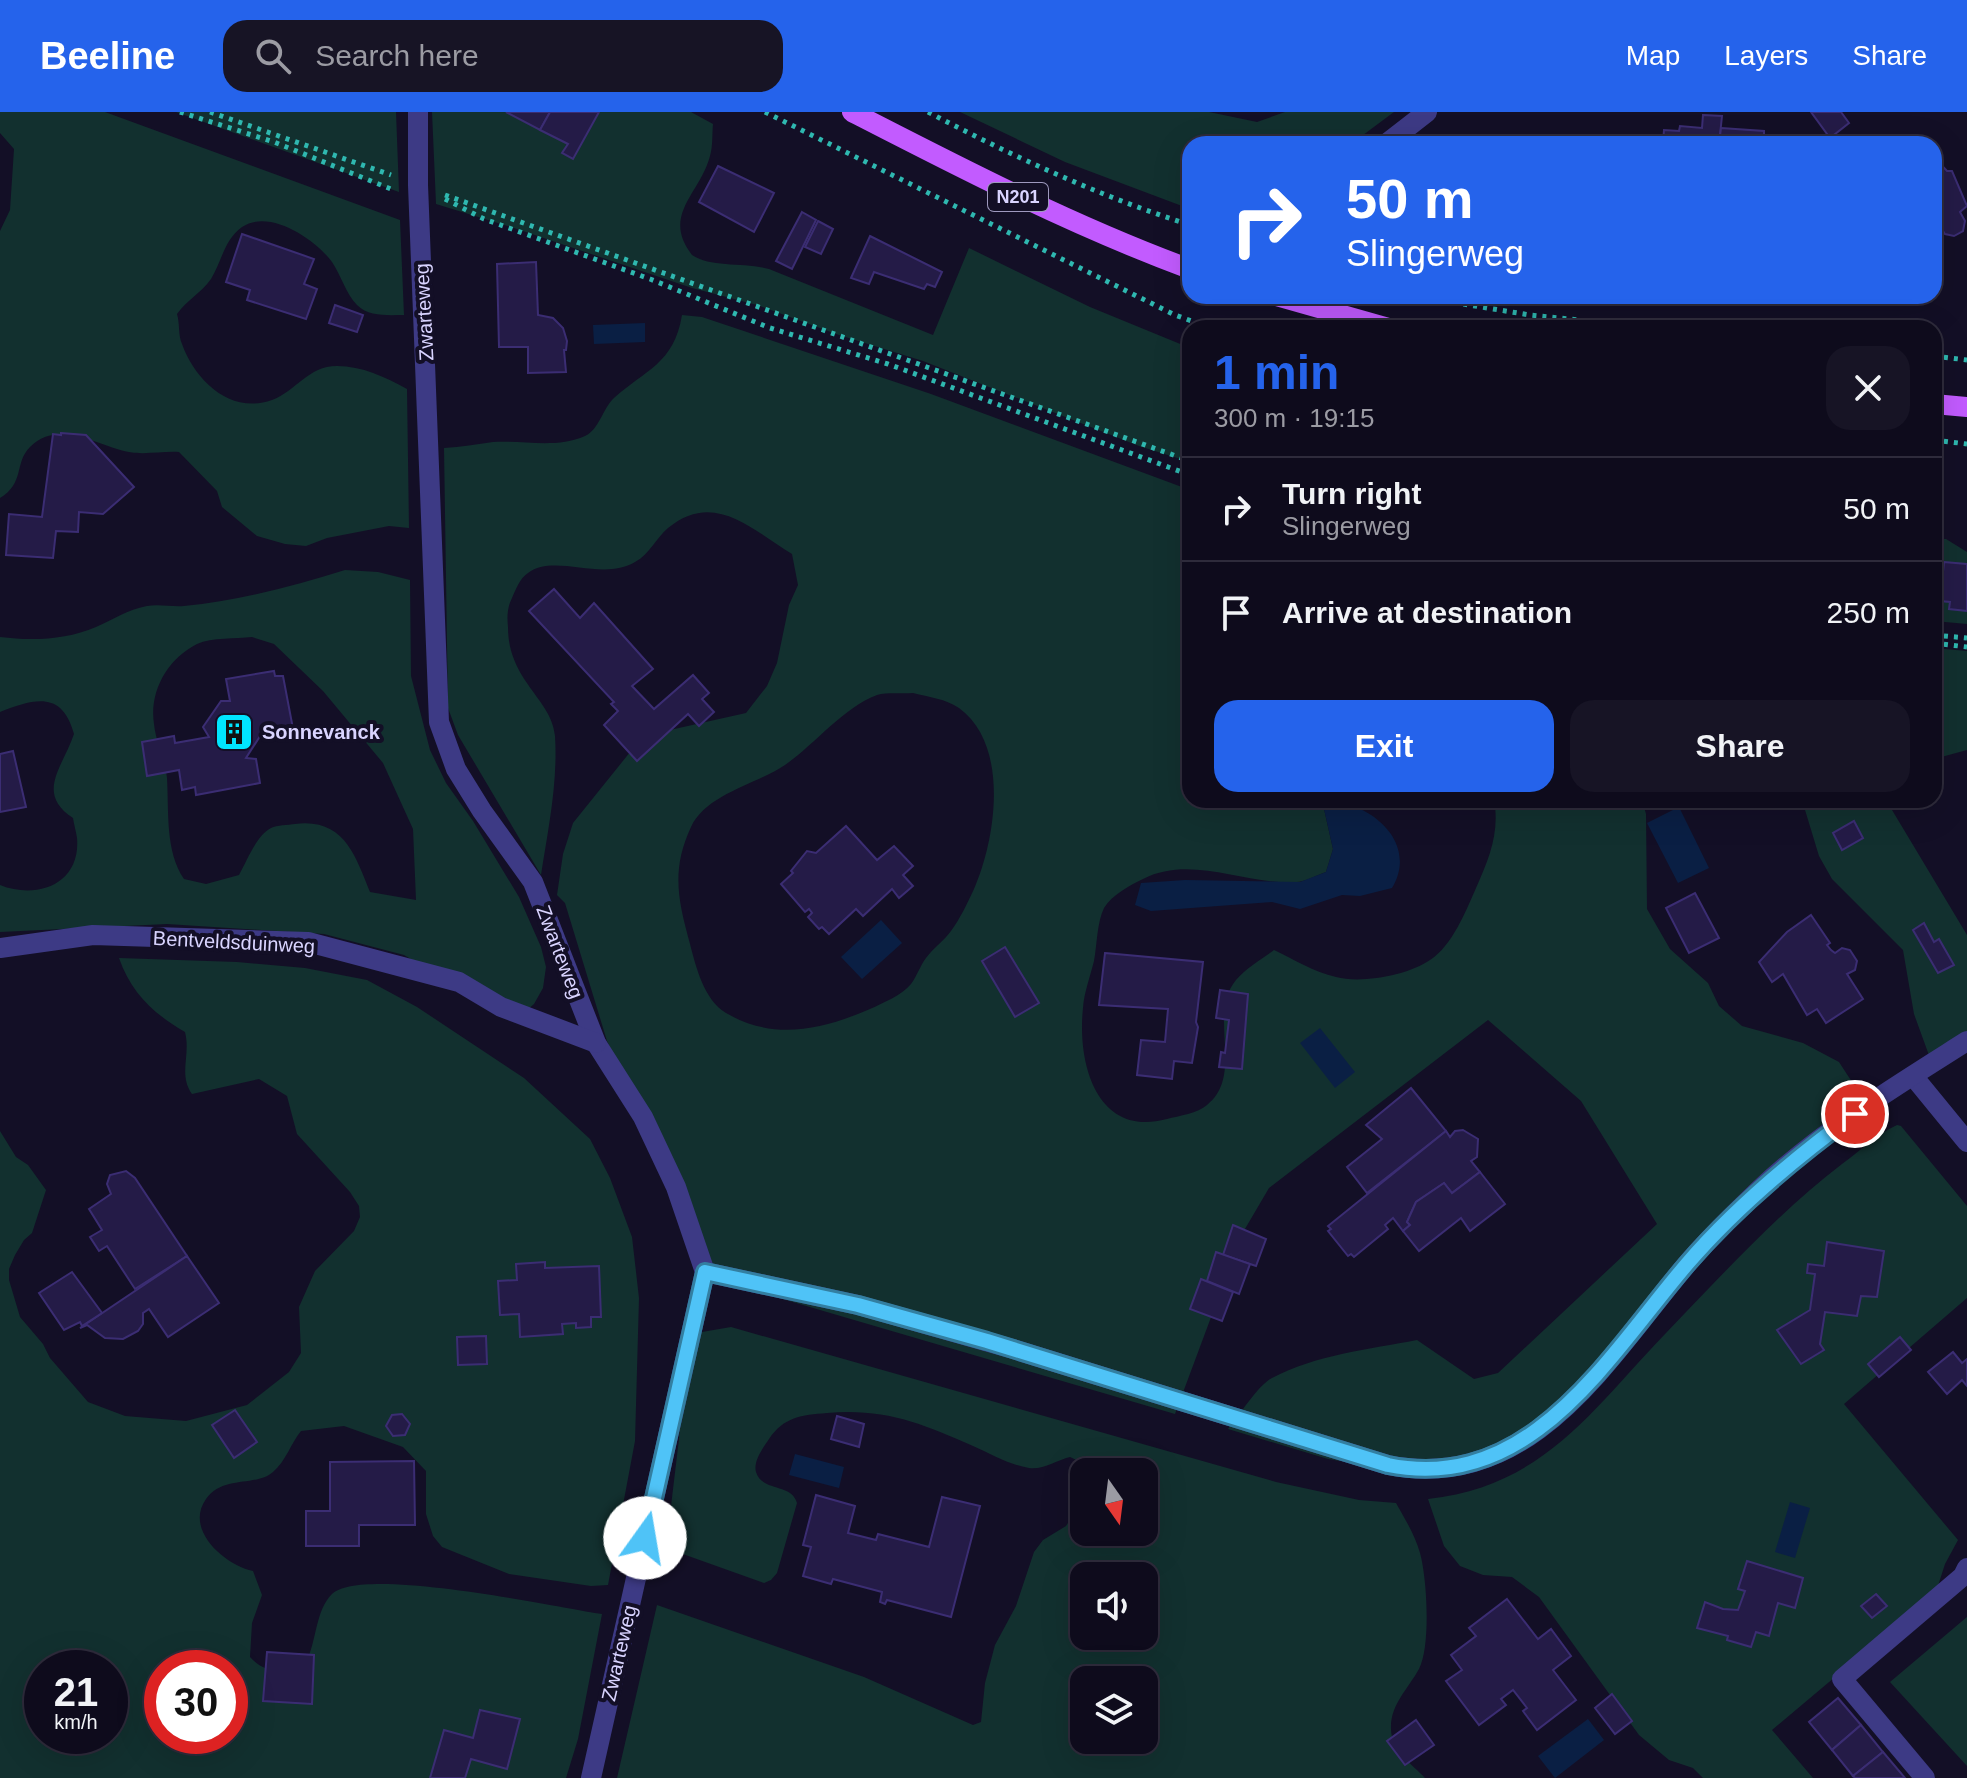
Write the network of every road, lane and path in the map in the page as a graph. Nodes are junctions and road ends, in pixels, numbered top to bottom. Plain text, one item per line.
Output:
1 (180, 112) edge
2 (210, 112) edge
3 (418, 112) edge
4 (765, 112) edge
5 (852, 112) edge
6 (928, 112) edge
7 (1427, 112) edge
8 (1396, 136) edge
9 (418, 185) junction
10 (1182, 222) edge
11 (1182, 266) edge
12 (1304, 304) edge
13 (1463, 304) edge
14 (1189, 320) edge
15 (1361, 320) edge
16 (1578, 320) edge
17 (1942, 357) edge
18 (1967, 360) edge
19 (1942, 405) edge
20 (1967, 407) edge
21 (1942, 441) edge
22 (1967, 444) edge
23 (1182, 458) edge
24 (1182, 472) edge
25 (1942, 636) edge
26 (1967, 638) edge
27 (1942, 644) edge
28 (1967, 647) edge
29 (0, 948) edge
30 (1967, 1041) edge
31 (596, 1043) junction
32 (1913, 1076) junction
33 (1967, 1142) edge
34 (705, 1272) junction
35 (1966, 1575) edge
36 (591, 1778) edge
37 (1925, 1778) edge

1 - 9 path
2 - 9 path
3 - 9 street, Zwarteweg
4 - 14 path
5 - 11 main road, N201
6 - 10 path
7 - 8 street
9 - 23 path
9 - 24 path
9 - 31 street, Zwarteweg
12 - 15 main road
13 - 16 path
17 - 18 path
19 - 20 main road
21 - 22 path
25 - 26 path
27 - 28 path
29 - 31 street, Bentveldsduinweg
30 - 32 street
31 - 34 street, Zwarteweg
32 - 33 street
32 - 34 street
34 - 36 street, Zwarteweg
35 - 37 street

